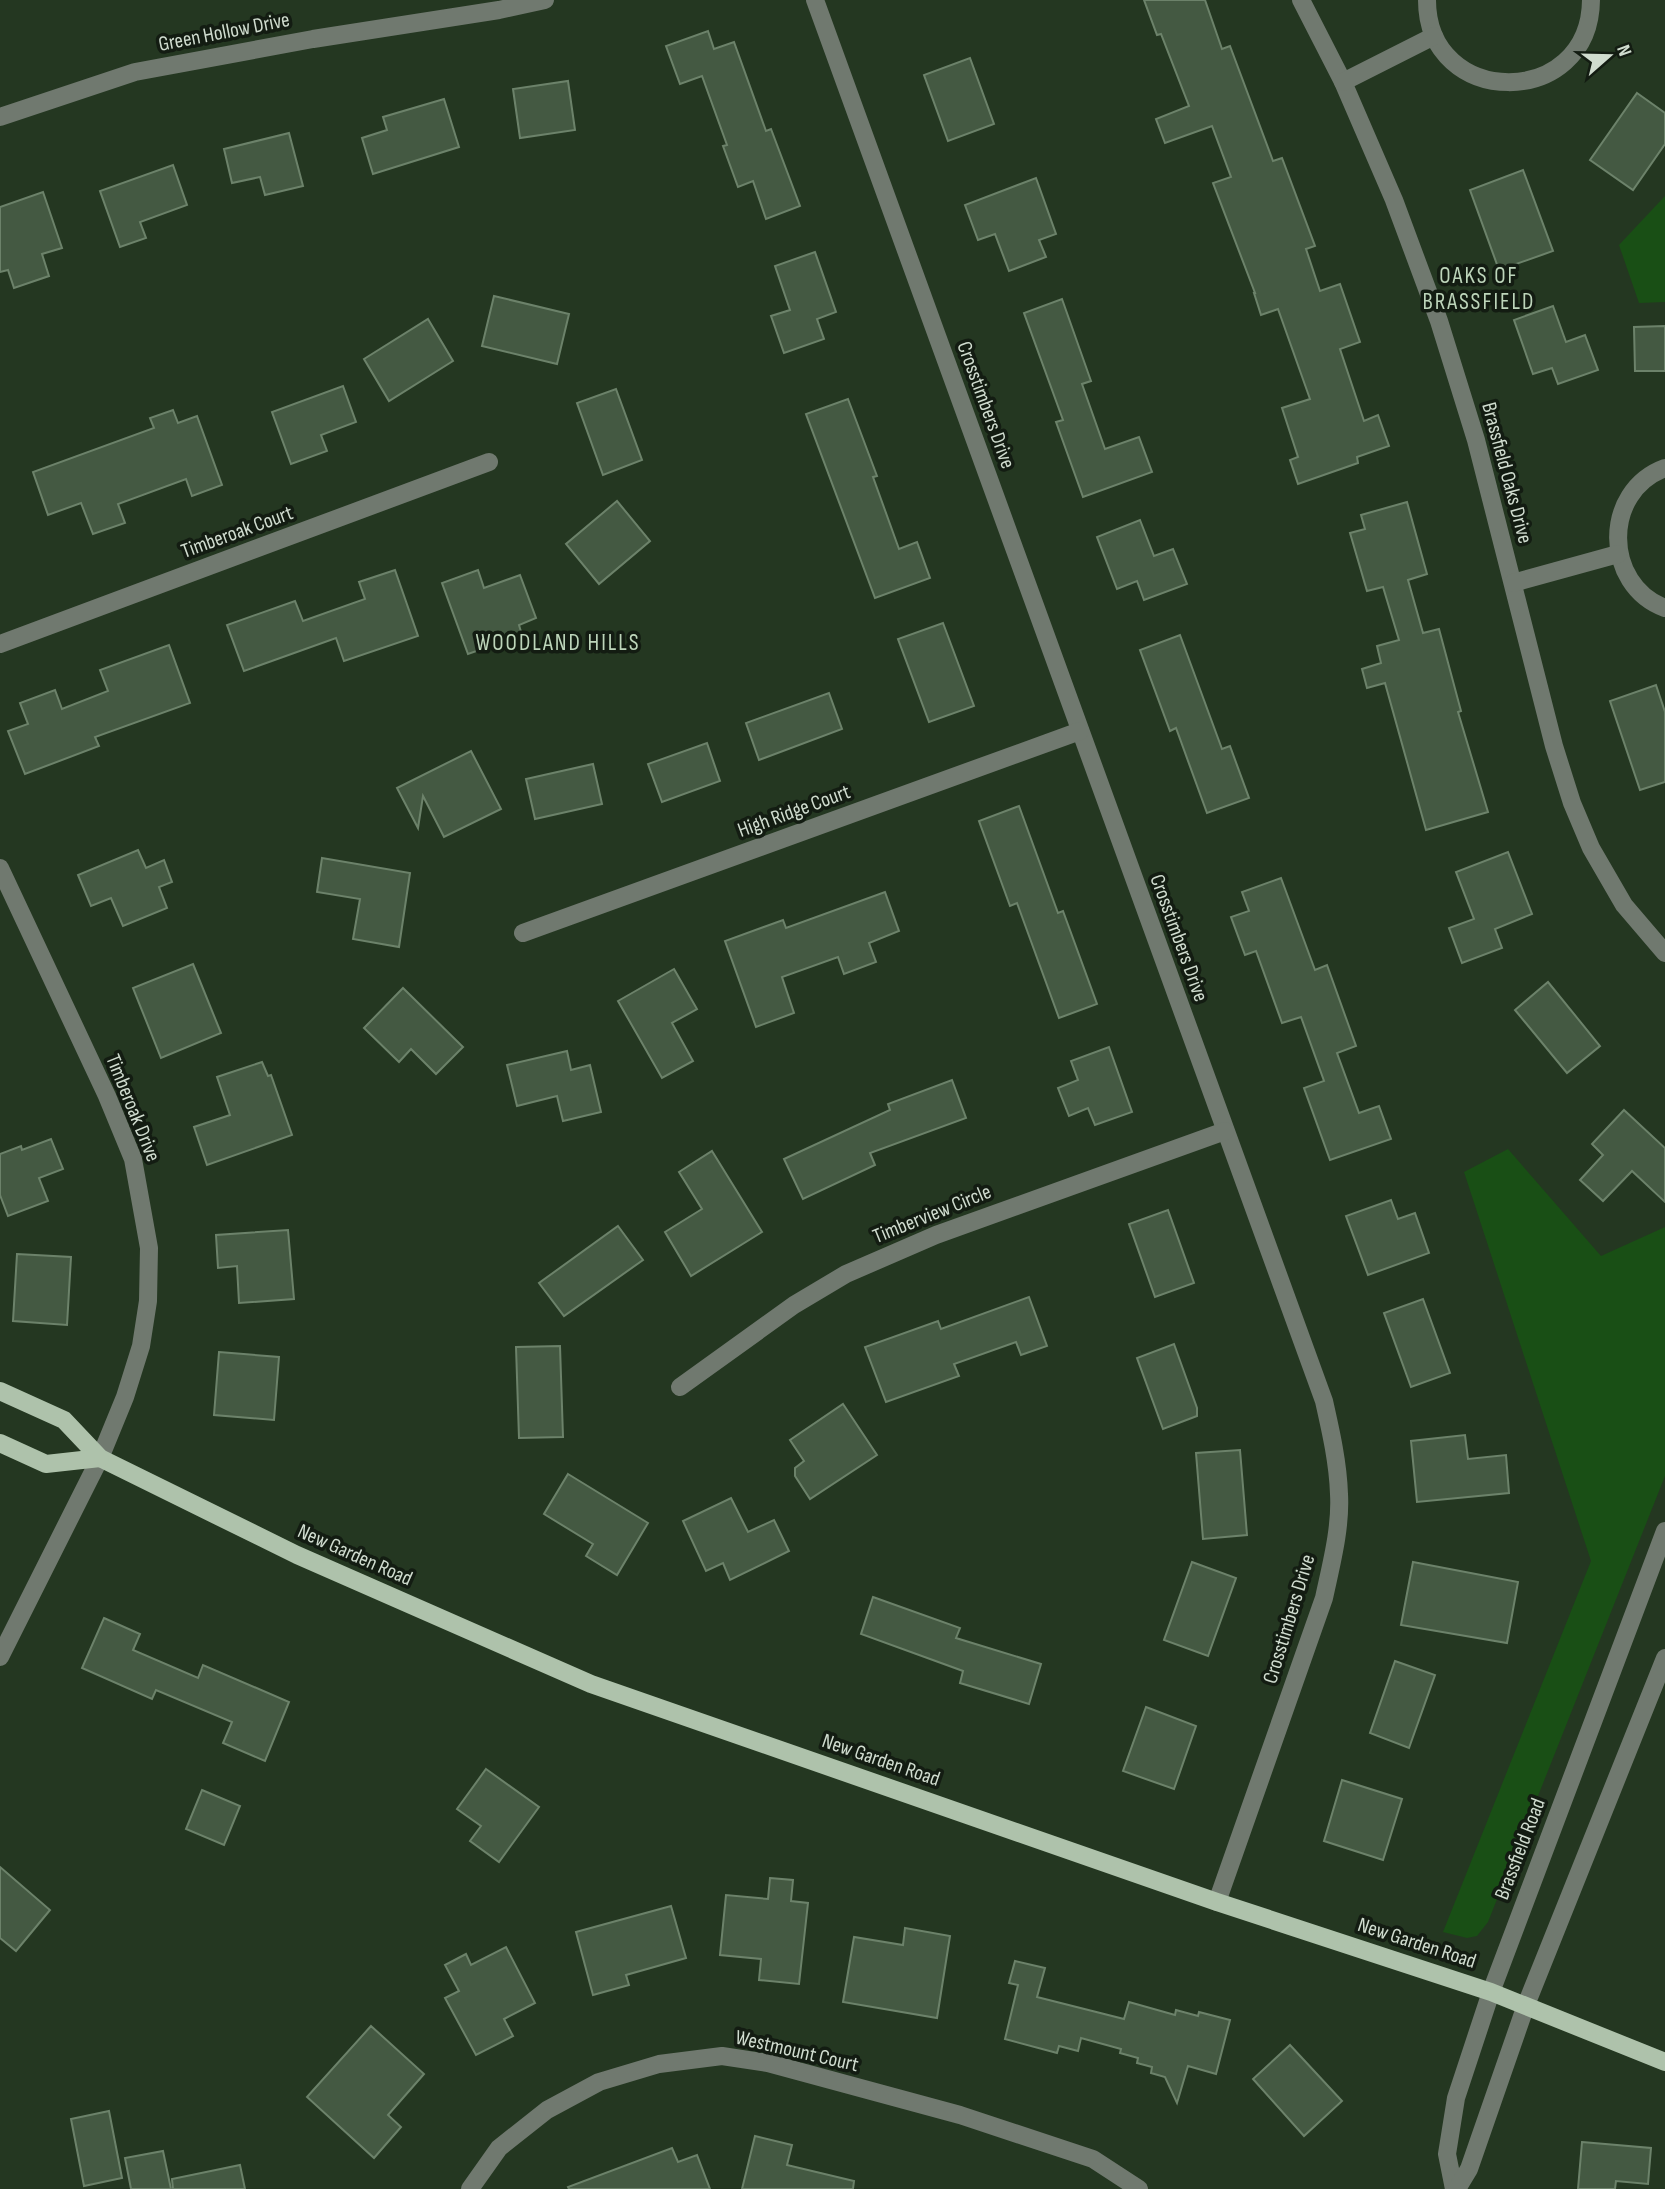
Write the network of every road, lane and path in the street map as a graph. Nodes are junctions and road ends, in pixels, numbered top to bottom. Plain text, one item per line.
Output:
1 (545, 0) edge
2 (815, 0) edge
3 (1301, 0) edge
4 (1427, 0) edge
5 (1591, 0) edge
6 (1434, 37) junction
7 (1343, 82) junction
8 (0, 117) edge
9 (489, 462) dead end
10 (1665, 468) edge
11 (1618, 554) junction
12 (1513, 583) junction
13 (1665, 608) edge
14 (0, 645) edge
15 (1080, 731) junction
16 (0, 868) edge
17 (523, 933) dead end
18 (1665, 953) edge
19 (1225, 1130) junction
20 (680, 1387) dead end
21 (0, 1391) edge
22 (0, 1443) edge
23 (100, 1458) junction
24 (1665, 1531) edge
25 (0, 1657) edge
26 (1665, 1658) edge
27 (1217, 1902) junction
28 (1491, 1992) junction
29 (1526, 2005) junction
30 (1665, 2062) edge
31 (471, 2189) edge
32 (1139, 2189) edge
33 (1456, 2189) edge

1 - 8 street, Green Hollow Drive
2 - 15 street, Crosstimbers Drive
3 - 7 street, Brassfield Oaks Drive
4 - 6 street
5 - 6 street
6 - 7 street
7 - 12 street, Brassfield Oaks Drive
9 - 14 street, Timberoak Court
10 - 11 street
11 - 12 street
11 - 13 street
12 - 18 street, Brassfield Oaks Drive
15 - 17 street, High Ridge Court
15 - 19 street, Crosstimbers Drive
16 - 23 street, Timberoak Drive
19 - 20 street, Timberview Circle
19 - 27 street, Crosstimbers Drive
21 - 23 main road, New Garden Road
22 - 23 main road
23 - 25 street, Timberoak Drive
23 - 27 main road, New Garden Road
24 - 28 street, Brassfield Road
26 - 29 street, Brassfield Road
27 - 28 main road, New Garden Road
28 - 29 main road, New Garden Road
28 - 33 street, Brassfield Road
29 - 30 main road, New Garden Road
29 - 33 street, Brassfield Road
31 - 32 street, Westmount Court

